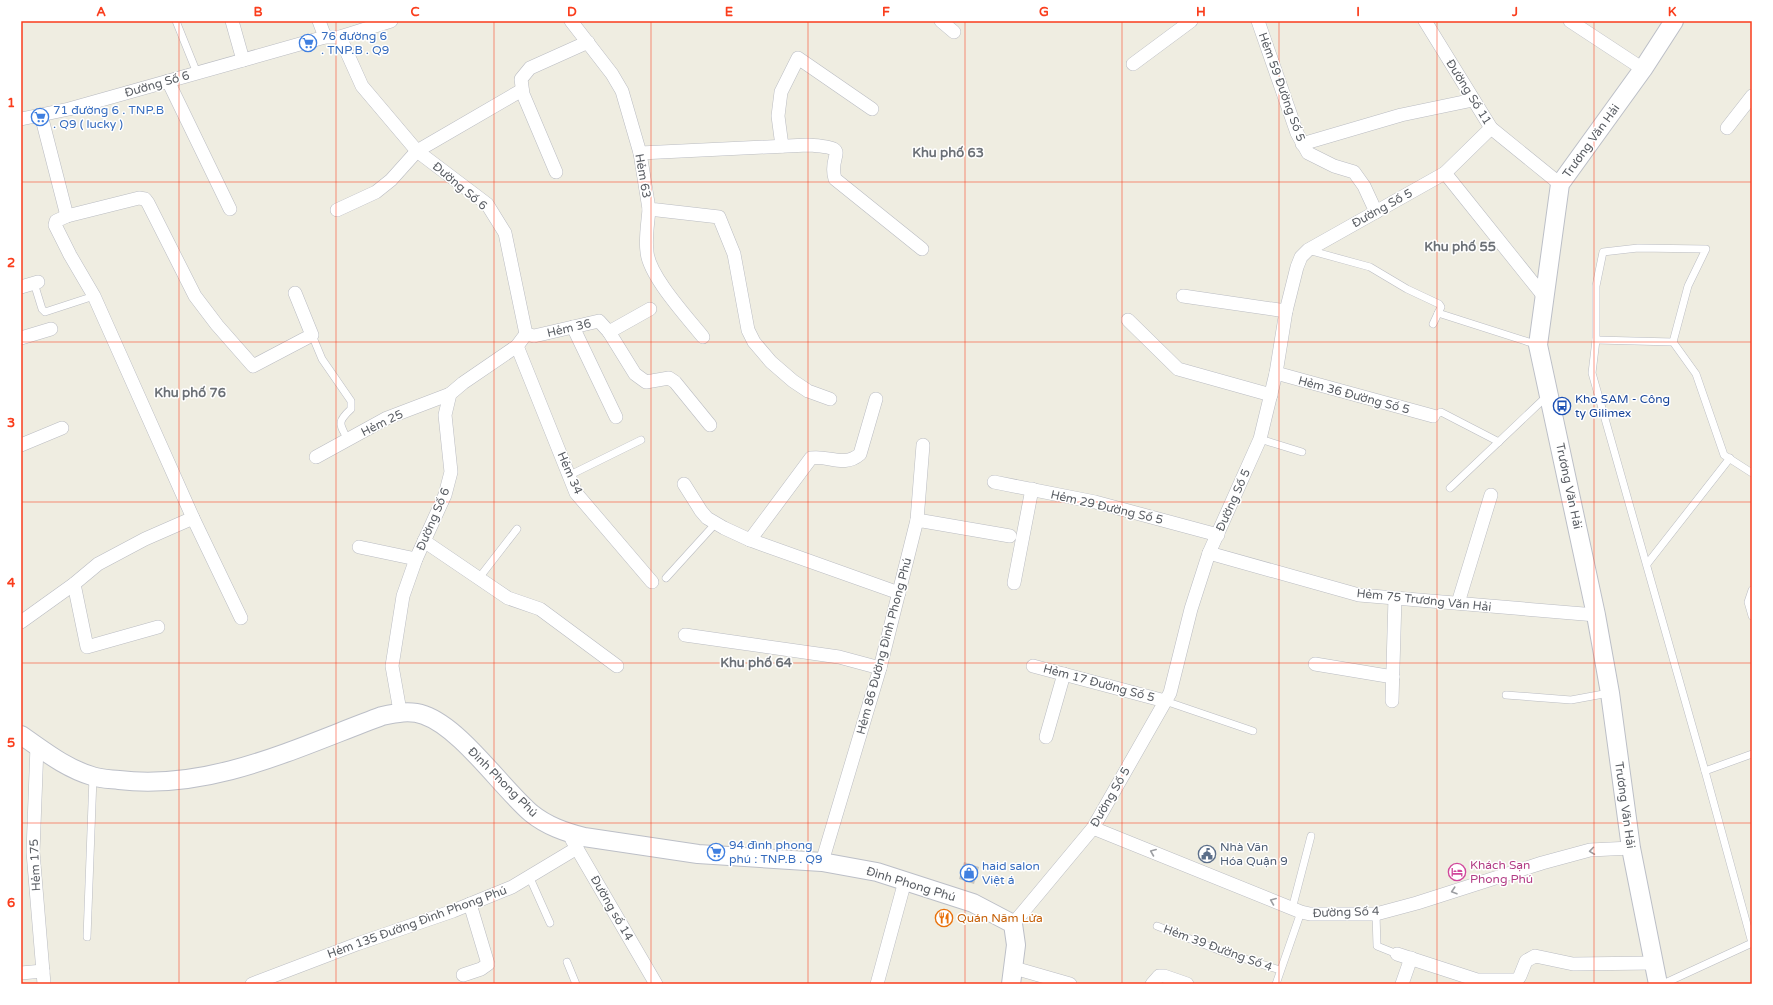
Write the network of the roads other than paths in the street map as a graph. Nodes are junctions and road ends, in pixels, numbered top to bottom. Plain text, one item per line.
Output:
1 (176, 21) edge
2 (232, 21) edge
3 (319, 21) edge
4 (391, 21) edge
5 (571, 21) edge
6 (941, 21) edge
7 (1191, 21) edge
8 (1258, 21) edge
9 (1425, 21) edge
10 (1570, 21) edge
11 (1674, 21) edge
12 (954, 32) dead end
13 (325, 37) junction
14 (340, 37) junction
15 (588, 42) junction
16 (243, 60) junction
17 (1133, 64) dead end
18 (1643, 69) junction
19 (197, 73) junction
20 (168, 81) junction
21 (522, 90) junction
22 (1752, 96) edge
23 (1473, 100) junction
24 (872, 109) dead end
25 (41, 115) junction
26 (21, 119) edge
27 (1491, 128) junction
28 (1727, 128) dead end
29 (1302, 144) junction
30 (782, 146) junction
31 (417, 151) junction
32 (640, 153) junction
33 (556, 172) dead end
34 (1445, 173) junction
35 (1560, 184) junction
36 (230, 209) dead end
37 (649, 209) junction
38 (337, 210) dead end
39 (1376, 212) junction
40 (67, 216) junction
41 (922, 249) dead end
42 (1308, 250) junction
43 (36, 282) joint
44 (21, 287) edge
45 (296, 293) dead end
46 (94, 296) junction
47 (1183, 296) dead end
48 (1546, 299) junction
49 (650, 309) dead end
50 (1286, 311) junction
51 (1438, 314) junction
52 (1128, 320) dead end
53 (1433, 324) dead end
54 (573, 327) junction
55 (51, 329) dead end
56 (608, 332) junction
57 (526, 334) junction
58 (312, 335) junction
59 (702, 337) dead end
60 (21, 338) edge
61 (1596, 340) junction
62 (1673, 342) junction
63 (517, 346) junction
64 (1538, 346) junction
65 (1276, 373) junction
66 (450, 394) junction
67 (1549, 394) junction
68 (1271, 395) junction
69 (876, 398) dead end
70 (830, 399) dead end
71 (1433, 416) joint
72 (616, 417) dead end
73 (710, 425) dead end
74 (62, 428) dead end
75 (1260, 438) junction
76 (348, 440) junction
77 (641, 440) dead end
78 (1499, 442) junction
79 (21, 445) edge
80 (923, 445) dead end
81 (1302, 452) dead end
82 (316, 457) dead end
83 (1730, 458) junction
84 (1752, 473) edge
85 (568, 476) junction
86 (994, 482) dead end
87 (684, 484) dead end
88 (1450, 488) dead end
89 (1032, 490) junction
90 (1491, 495) dead end
91 (193, 518) junction
92 (917, 520) junction
93 (715, 524) junction
94 (517, 530) dead end
95 (1218, 535) junction
96 (1010, 536) dead end
97 (750, 540) junction
98 (424, 541) junction
99 (359, 547) dead end
100 (1209, 553) junction
101 (416, 559) junction
102 (1647, 564) junction
103 (479, 578) junction
104 (666, 578) dead end
105 (652, 582) dead end
106 (1014, 583) dead end
107 (74, 584) junction
108 (1752, 590) edge
109 (899, 593) junction
110 (1395, 598) junction
111 (1458, 604) junction
112 (1596, 615) junction
113 (1752, 616) edge
114 (241, 618) dead end
115 (21, 622) edge
116 (158, 627) dead end
117 (685, 635) dead end
118 (1315, 664) dead end
119 (617, 666) dead end
120 (1033, 666) dead end
121 (880, 668) junction
122 (1064, 674) junction
123 (1393, 677) junction
124 (1610, 693) junction
125 (1506, 695) dead end
126 (1165, 701) junction
127 (1392, 701) dead end
128 (400, 712) junction
129 (1253, 731) dead end
130 (21, 734) edge
131 (1046, 737) dead end
132 (37, 746) junction
133 (1752, 754) edge
134 (1705, 771) junction
135 (93, 777) junction
136 (1093, 828) junction
137 (568, 833) junction
138 (1311, 836) dead end
139 (577, 848) junction
140 (1630, 848) junction
141 (822, 862) junction
142 (529, 876) junction
143 (905, 881) junction
144 (470, 904) junction
145 (1296, 911) junction
146 (1376, 914) junction
147 (550, 923) dead end
148 (1013, 924) junction
149 (1157, 926) dead end
150 (88, 937) dead end
151 (1397, 954) joint
152 (1411, 958) junction
153 (567, 962) dead end
154 (1654, 963) junction
155 (1280, 970) junction
156 (43, 971) junction
157 (21, 973) edge
158 (463, 975) dead end
159 (1012, 976) edge
160 (1516, 982) edge
161 (44, 984) edge
162 (252, 984) edge
163 (576, 984) edge
164 (656, 984) edge
165 (877, 984) edge
166 (1070, 984) edge
167 (1152, 984) edge
168 (1187, 984) edge
169 (1276, 984) edge
170 (1402, 984) edge
171 (1658, 984) edge
172 (1662, 984) edge

1 - 19 lane
2 - 16 street
3 - 13 street
4 - 14 street
5 - 15 street, Hẻm 63
6 - 12 street
7 - 17 street
8 - 29 street, Hẻm 59 Đường Số 5
9 - 23 street, Đường Số 11
10 - 18 street
11 - 18 street, Trương Văn Hải
13 - 14 street, Đường Số 6
13 - 16 street, Đường Số 6
14 - 31 street, Đường Số 6
15 - 21 street
15 - 32 street, Hẻm 63
16 - 19 street, Đường Số 6
18 - 35 street, Trương Văn Hải
19 - 20 street, Đường Số 6
20 - 25 street, Đường Số 6
20 - 36 street
21 - 31 street
21 - 33 street
22 - 28 street
23 - 27 street, Đường Số 11
23 - 29 street
24 - 30 street
25 - 26 street, Đường Số 6
25 - 40 street
27 - 34 street, Đường Số 5
27 - 35 street, Đường Số 11
29 - 39 street, Hẻm 59 Đường Số 5
30 - 32 street
30 - 41 street
31 - 38 street
31 - 57 street, Đường Số 6
32 - 37 street, Hẻm 63
34 - 39 street, Đường Số 5
34 - 48 street
35 - 48 street, Trương Văn Hải
37 - 59 street
37 - 70 street, Hẻm 63
39 - 42 street, Đường Số 5
40 - 46 street
40 - 58 street
42 - 50 street, Đường Số 5
42 - 51 lane
43 - 44 street
43 - 46 lane
45 - 58 street
46 - 91 street
47 - 50 street
48 - 64 street, Trương Văn Hải
49 - 56 street, Hẻm 36
50 - 65 street, Đường Số 5
51 - 53 lane
51 - 64 lane
52 - 68 street
54 - 56 street, Hẻm 36
54 - 57 street, Hẻm 36
54 - 72 street
55 - 60 street
56 - 73 street
57 - 63 street
58 - 76 lane
61 - 62 lane
61 - 62 lane
61 - 102 lane
62 - 83 lane
63 - 66 street
63 - 85 street, Hẻm 34
64 - 67 street, Trương Văn Hải
65 - 68 street, Đường Số 5
65 - 71 street, Hẻm 36 Đường Số 5
66 - 76 street, Hẻm 25
66 - 98 street, Đường Số 6
67 - 78 lane
67 - 112 street, Trương Văn Hải
68 - 75 street, Đường Số 5
69 - 97 street
71 - 78 lane
74 - 79 street
75 - 81 lane
75 - 95 street, Đường Số 5
76 - 82 street, Hẻm 25
77 - 85 lane
78 - 88 lane
80 - 92 street, Hẻm 86 Đường Đình Phong Phú
83 - 84 lane
83 - 102 lane
85 - 105 street, Hẻm 34
86 - 89 street, Hẻm 29 Đường Số 5
87 - 93 street
89 - 95 street, Hẻm 29 Đường Số 5
89 - 106 street
90 - 111 street
91 - 107 street
91 - 114 street
92 - 96 street
92 - 109 street, Hẻm 86 Đường Đình Phong Phú
93 - 97 street
93 - 104 lane
94 - 103 lane
95 - 100 street, Đường Số 5
97 - 109 street
98 - 101 street, Đường Số 6
98 - 103 street
99 - 101 street
100 - 110 street, Hẻm 75 Trương Văn Hải
100 - 126 street, Đường Số 5
101 - 128 street, Đường Số 6
102 - 134 lane
103 - 119 street
107 - 115 street
107 - 116 street
108 - 113 lane
109 - 121 street, Hẻm 86 Đường Đình Phong Phú
110 - 111 street, Hẻm 75 Trương Văn Hải
110 - 123 street
111 - 112 street, Hẻm 75 Trương Văn Hải
112 - 124 street, Trương Văn Hải
117 - 121 street
118 - 123 street
120 - 122 street, Hẻm 17 Đường Số 5
121 - 141 street, Hẻm 86 Đường Đình Phong Phú
122 - 126 street, Hẻm 17 Đường Số 5
122 - 131 street
123 - 127 street
124 - 125 lane
124 - 140 street, Trương Văn Hải
126 - 129 lane
126 - 136 street, Đường Số 5
128 - 135 street, Đình Phong Phú
128 - 137 street, Đình Phong Phú
130 - 132 street, Đình Phong Phú
132 - 135 street, Đình Phong Phú
132 - 156 street, Hẻm 175
133 - 134 lane
134 - 172 lane
135 - 150 lane
145 -> 136 street, Đường Số 4
136 - 148 street, Đường Số 5
137 - 139 street, Đường số 14
137 - 141 street, Đình Phong Phú
138 - 145 lane, Hẻm 39 Đường Số 4
139 - 142 street, Hẻm 135 Đường Đình Phong Phú
139 - 164 street, Đường số 14
140 -> 146 street, Đường Số 4
140 - 154 street, Trương Văn Hải
141 - 143 street, Đình Phong Phú
142 - 144 street, Hẻm 135 Đường Đình Phong Phú
142 - 147 lane
143 - 148 street, Đình Phong Phú
143 - 165 street
144 - 158 street
144 - 162 street, Hẻm 135 Đường Đình Phong Phú
145 - 146 street, Đường Số 4
145 - 155 lane, Hẻm 39 Đường Số 4
146 - 151 lane
148 - 159 street
149 - 155 lane, Hẻm 39 Đường Số 4
151 - 152 street
152 - 160 street
152 - 170 street
153 - 163 lane
154 - 160 street
154 - 171 street, Trương Văn Hải
155 - 169 lane, Hẻm 39 Đường Số 4
156 - 157 street
156 - 161 street, Hẻm 175
159 - 166 street
167 - 168 street

